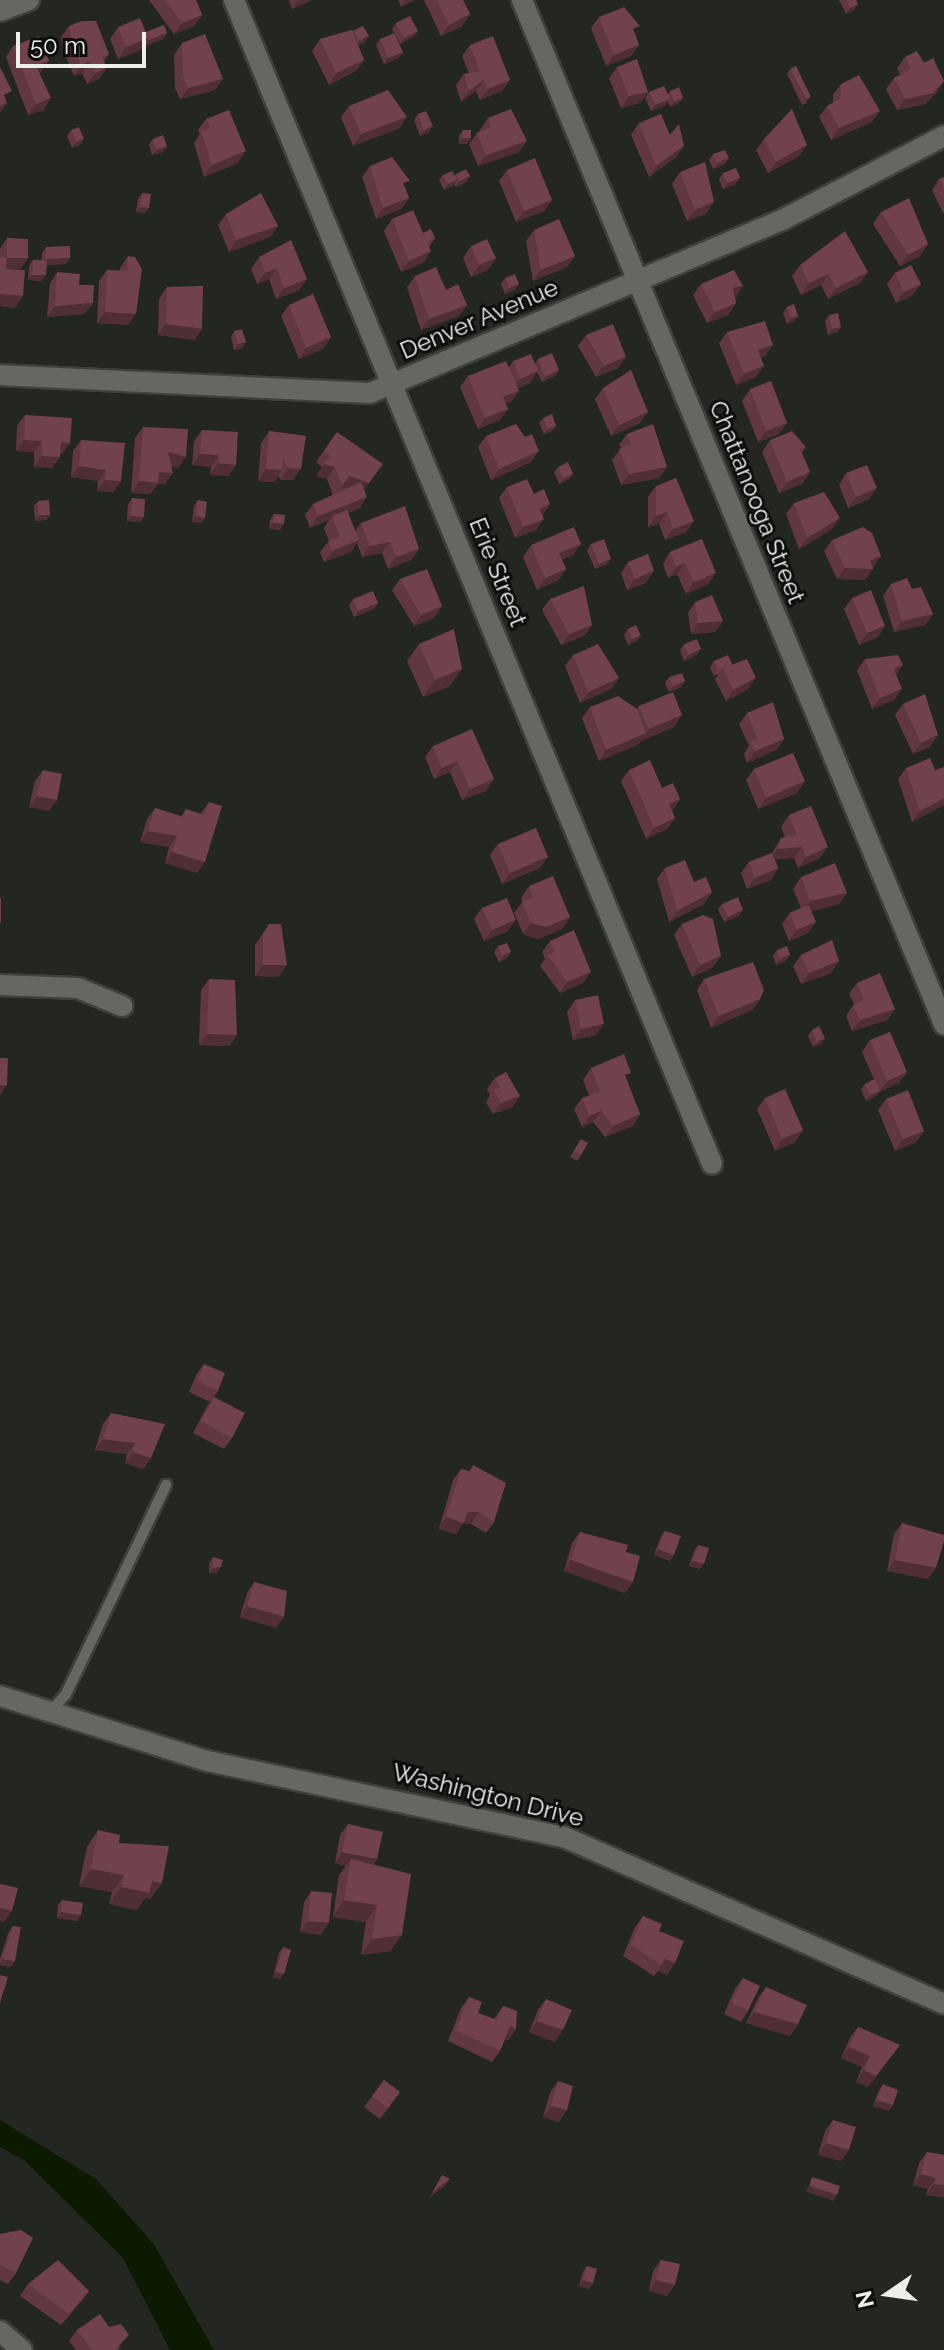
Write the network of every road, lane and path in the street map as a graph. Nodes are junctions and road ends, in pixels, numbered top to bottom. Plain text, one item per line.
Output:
1 (29, 0) edge
2 (234, 0) edge
3 (522, 0) edge
4 (0, 11) edge
5 (944, 136) edge
6 (637, 279) junction
7 (0, 375) edge
8 (393, 384) junction
9 (0, 985) edge
10 (122, 1006) dead end
11 (944, 1024) edge
12 (712, 1164) dead end
13 (166, 1485) dead end
14 (0, 1696) edge
15 (49, 1713) junction
16 (944, 2004) edge
17 (0, 2331) edge
18 (22, 2350) edge

1 - 4 street
2 - 8 street, Erie Street
3 - 6 street, Chattanooga Street
5 - 6 street, Denver Avenue
6 - 8 street, Denver Avenue
6 - 11 street, Chattanooga Street
7 - 8 street, Denver Avenue
8 - 12 street, Erie Street
9 - 10 street
13 - 15 lane
14 - 15 street, Washington Drive
15 - 16 street, Washington Drive
17 - 18 street

